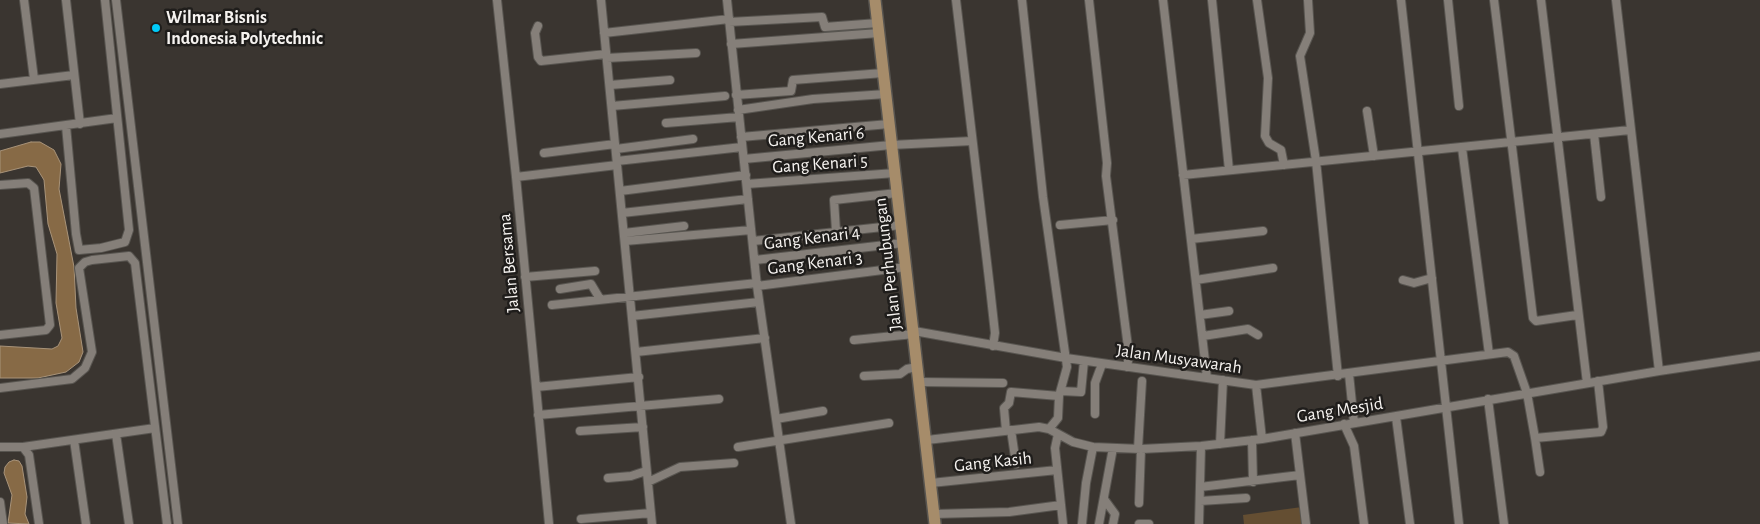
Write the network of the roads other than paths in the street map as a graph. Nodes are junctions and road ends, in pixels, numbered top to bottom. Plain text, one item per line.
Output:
1 (24, 0) edge
2 (66, 0) edge
3 (105, 0) edge
4 (116, 0) edge
5 (497, 0) edge
6 (601, 0) edge
7 (727, 0) edge
8 (875, 0) edge
9 (956, 0) edge
10 (1022, 0) edge
11 (1089, 0) edge
12 (1163, 0) edge
13 (1212, 0) edge
14 (1257, 0) edge
15 (1308, 0) edge
16 (1401, 0) edge
17 (1448, 0) edge
18 (1494, 0) edge
19 (1541, 0) edge
20 (1616, 0) edge
21 (729, 21) junction
22 (538, 26) dead end
23 (878, 28) junction
24 (604, 33) junction
25 (731, 44) junction
26 (696, 53) dead end
27 (607, 56) junction
28 (883, 73) junction
29 (74, 75) junction
30 (34, 79) junction
31 (670, 80) dead end
32 (0, 84) edge
33 (610, 85) junction
34 (886, 94) junction
35 (736, 95) junction
36 (725, 96) dead end
37 (612, 106) junction
38 (1459, 106) dead end
39 (1367, 111) dead end
40 (738, 114) junction
41 (117, 118) junction
42 (80, 124) junction
43 (666, 124) dead end
44 (889, 124) junction
45 (66, 126) junction
46 (1630, 130) junction
47 (0, 134) edge
48 (1594, 134) junction
49 (1558, 137) junction
50 (741, 138) junction
51 (693, 139) dead end
52 (972, 141) junction
53 (1510, 141) junction
54 (891, 145) junction
55 (615, 146) junction
56 (742, 147) junction
57 (1462, 148) junction
58 (1418, 152) junction
59 (544, 153) dead end
60 (1374, 156) junction
61 (744, 159) junction
62 (1316, 161) junction
63 (617, 163) junction
64 (1284, 165) junction
65 (1229, 170) junction
66 (895, 173) junction
67 (746, 175) junction
68 (1183, 175) junction
69 (516, 177) junction
70 (747, 184) junction
71 (0, 185) edge
72 (620, 191) junction
73 (897, 193) junction
74 (1601, 197) dead end
75 (748, 199) junction
76 (622, 212) junction
77 (1113, 220) junction
78 (901, 225) junction
79 (1060, 225) dead end
80 (684, 226) dead end
81 (751, 230) junction
82 (836, 231) junction
83 (1263, 231) dead end
84 (624, 237) junction
85 (1191, 239) junction
86 (753, 241) junction
87 (903, 243) junction
88 (755, 260) junction
89 (906, 267) junction
90 (1273, 268) dead end
91 (595, 271) dead end
92 (525, 277) junction
93 (1432, 278) junction
94 (1196, 280) junction
95 (1403, 280) dead end
96 (757, 284) junction
97 (560, 288) dead end
98 (630, 295) junction
99 (600, 299) junction
100 (759, 302) junction
101 (552, 305) dead end
102 (1229, 311) dead end
103 (1577, 315) junction
104 (632, 316) junction
105 (1200, 316) junction
106 (914, 333) junction
107 (0, 335) edge
108 (1258, 335) dead end
109 (1203, 336) junction
110 (765, 338) junction
111 (854, 340) dead end
112 (993, 346) junction
113 (636, 352) junction
114 (1489, 354) junction
115 (1760, 356) edge
116 (1066, 358) junction
117 (1441, 360) junction
118 (1084, 361) junction
119 (1102, 364) junction
120 (917, 367) junction
121 (1127, 367) junction
122 (1659, 371) junction
123 (1349, 374) junction
124 (864, 376) dead end
125 (1338, 376) junction
126 (639, 377) junction
127 (1207, 378) junction
128 (1223, 380) junction
129 (1142, 381) dead end
130 (1598, 381) junction
131 (919, 382) junction
132 (1003, 383) dead end
133 (1587, 383) junction
134 (1256, 385) junction
135 (536, 387) junction
136 (0, 388) edge
137 (1527, 393) junction
138 (1060, 394) junction
139 (719, 399) dead end
140 (1488, 399) junction
141 (641, 406) junction
142 (1445, 407) junction
143 (823, 411) dead end
144 (775, 412) junction
145 (1095, 414) dead end
146 (538, 415) junction
147 (1396, 417) junction
148 (889, 423) dead end
149 (1354, 423) junction
150 (1344, 424) junction
151 (643, 427) junction
152 (155, 428) junction
153 (1049, 428) junction
154 (1009, 430) junction
155 (580, 431) dead end
156 (1295, 433) junction
157 (116, 434) junction
158 (1058, 434) junction
159 (1535, 438) junction
160 (779, 439) junction
161 (1262, 439) junction
162 (74, 440) junction
163 (927, 440) junction
164 (1252, 440) junction
165 (1220, 444) junction
166 (1201, 446) junction
167 (0, 447) edge
168 (23, 447) junction
169 (738, 447) dead end
170 (1093, 447) junction
171 (1113, 448) junction
172 (1140, 449) junction
173 (734, 463) dead end
174 (1016, 464) dead end
175 (1057, 470) junction
176 (1540, 472) dead end
177 (1300, 475) junction
178 (647, 476) junction
179 (608, 478) dead end
180 (1253, 482) junction
181 (932, 483) junction
182 (1200, 487) junction
183 (1246, 498) dead end
184 (1104, 499) junction
185 (1200, 501) junction
186 (0, 502) edge
187 (1139, 502) dead end
188 (1061, 505) junction
189 (651, 513) junction
190 (581, 519) dead end
191 (935, 519) edge
192 (2, 524) edge
193 (39, 524) edge
194 (86, 524) edge
195 (129, 524) edge
196 (167, 524) edge
197 (178, 524) edge
198 (549, 524) edge
199 (652, 524) edge
200 (791, 524) edge
201 (1063, 524) edge
202 (1082, 524) edge
203 (1099, 524) edge
204 (1113, 524) edge
205 (1139, 524) edge
206 (1149, 524) edge
207 (1199, 524) edge
208 (1306, 524) edge
209 (1364, 524) edge
210 (1410, 524) edge
211 (1459, 524) edge
212 (1504, 524) edge

1 - 30 street
2 - 29 street
3 - 41 street
4 - 197 street
5 - 69 street, Jalan Bersama
6 - 24 street
7 - 21 street
8 - 23 main road, Jalan Perhubungan
9 - 52 street
10 - 116 street
11 - 77 street
12 - 68 street
13 - 65 street
14 - 64 street
15 - 62 street
16 - 58 street
17 - 38 street
18 - 53 street
19 - 49 street
20 - 46 street
21 - 23 street
21 - 24 street
21 - 25 street
22 - 27 street
23 - 25 street
23 - 28 main road, Jalan Perhubungan
24 - 27 street
25 - 35 street
26 - 27 street
27 - 33 street
28 - 34 main road, Jalan Perhubungan
28 - 35 street
29 - 30 street
29 - 42 street
30 - 32 street
31 - 33 street
33 - 37 street
34 - 40 street
34 - 44 main road, Jalan Perhubungan
35 - 40 street
36 - 37 street
37 - 55 street
39 - 60 street
40 - 43 street
40 - 50 street
41 - 42 street
41 - 45 street
42 - 45 street
44 - 50 street
44 - 54 main road, Jalan Perhubungan
45 - 47 street
46 - 48 street
46 - 122 street
48 - 49 street
48 - 74 street
49 - 53 street
49 - 103 street
50 - 56 street
51 - 55 street
52 - 54 street, Gang Kenari 6
52 - 112 street
53 - 57 street
53 - 103 street
54 - 61 street, Gang Kenari 6
54 - 66 main road, Jalan Perhubungan
55 - 59 street
55 - 63 street
56 - 61 street
56 - 63 street
57 - 58 street
57 - 114 street
58 - 60 street
58 - 93 street
60 - 62 street
61 - 67 street
62 - 64 street
62 - 125 street
63 - 69 street
63 - 72 street
64 - 65 street
65 - 68 street
66 - 70 street, Gang Kenari 5
66 - 73 main road, Jalan Perhubungan
67 - 70 street
67 - 72 street
68 - 85 street
69 - 92 street, Jalan Bersama
70 - 75 street
71 - 107 street
72 - 76 street
73 - 78 main road, Jalan Perhubungan
73 - 82 street
75 - 76 street
75 - 81 street
76 - 84 street
77 - 79 street
77 - 121 street
78 - 82 street
78 - 87 main road, Jalan Perhubungan
80 - 84 street
81 - 84 street
81 - 86 street
82 - 86 street
83 - 85 street
84 - 98 street
85 - 94 street
86 - 88 street
87 - 88 street, Gang Kenari 4
87 - 89 main road, Jalan Perhubungan
88 - 96 street
89 - 96 street, Gang Kenari 3
89 - 106 main road, Jalan Perhubungan
90 - 94 street
91 - 92 street
92 - 135 street, Jalan Bersama
93 - 95 street
93 - 117 street
94 - 105 street
96 - 98 street, Gang Kenari 3
96 - 100 street
97 - 99 street
98 - 99 street, Gang Kenari 3
98 - 104 street
99 - 101 street, Gang Kenari 3
100 - 104 street
100 - 110 street
102 - 105 street
103 - 133 street
104 - 113 street
105 - 109 street
106 - 111 street, Jalan Musyawarah
106 - 112 street, Jalan Musyawarah
106 - 120 main road, Jalan Perhubungan
108 - 109 street
109 - 127 street
110 - 113 street
110 - 144 street
112 - 116 street, Jalan Musyawarah
113 - 126 street
114 - 117 street, Jalan Musyawarah
114 - 137 street, Jalan Musyawarah
115 - 122 street, Gang Mesjid
116 - 118 street, Jalan Musyawarah
116 - 138 street
117 - 123 street, Jalan Musyawarah
117 - 142 street
118 - 119 street, Jalan Musyawarah
118 - 138 street
119 - 121 street, Jalan Musyawarah
119 - 145 street
120 - 124 street
120 - 131 main road, Jalan Perhubungan
121 - 127 street, Jalan Musyawarah
122 - 130 street, Gang Mesjid
123 - 125 street, Jalan Musyawarah
123 - 149 street
125 - 134 street, Jalan Musyawarah
126 - 135 street
126 - 141 street
127 - 128 street, Jalan Musyawarah
128 - 134 street, Jalan Musyawarah
128 - 165 street
129 - 172 street
130 - 133 street, Gang Mesjid
130 - 159 street
131 - 132 street
131 - 163 main road, Jalan Perhubungan
133 - 137 street, Gang Mesjid
134 - 161 street
135 - 146 street, Jalan Bersama
136 - 152 street
137 - 140 street, Gang Mesjid
137 - 159 street
138 - 153 street
138 - 154 street
139 - 141 street
140 - 142 street, Gang Mesjid
140 - 212 street
141 - 146 street
141 - 151 street
142 - 147 street, Gang Mesjid
142 - 211 street
143 - 144 street
144 - 160 street
146 - 198 street, Jalan Bersama
147 - 149 street, Gang Mesjid
147 - 210 street
148 - 160 street
149 - 150 street, Gang Mesjid
150 - 156 street, Gang Mesjid
150 - 209 street
151 - 155 street
151 - 178 street
152 - 157 street
152 - 196 street
153 - 154 street
153 - 158 street, Gang Mesjid
154 - 163 street
154 - 174 street
156 - 161 street, Gang Mesjid
156 - 177 street
157 - 162 street
157 - 195 street
158 - 170 street, Gang Mesjid
158 - 175 street
159 - 176 street
160 - 169 street
160 - 200 street
161 - 164 street, Gang Mesjid
162 - 168 street
162 - 194 street
163 - 181 main road, Jalan Perhubungan
164 - 165 street, Gang Mesjid
164 - 180 street
165 - 166 street, Gang Mesjid
166 - 172 street, Gang Mesjid
166 - 182 street
167 - 168 street
168 - 193 street
170 - 171 street, Gang Mesjid
170 - 202 street
171 - 172 street, Gang Mesjid
171 - 184 street
172 - 187 street
173 - 178 street
175 - 181 street, Gang Kasih
175 - 188 street
177 - 180 street
177 - 208 street
178 - 179 street
178 - 189 street
180 - 182 street
181 - 191 main road, Jalan Perhubungan
182 - 185 street
183 - 185 street
184 - 203 street
184 - 204 street
185 - 207 street
186 - 192 street
188 - 191 street
188 - 201 street
189 - 190 street
189 - 199 street
205 - 206 street

